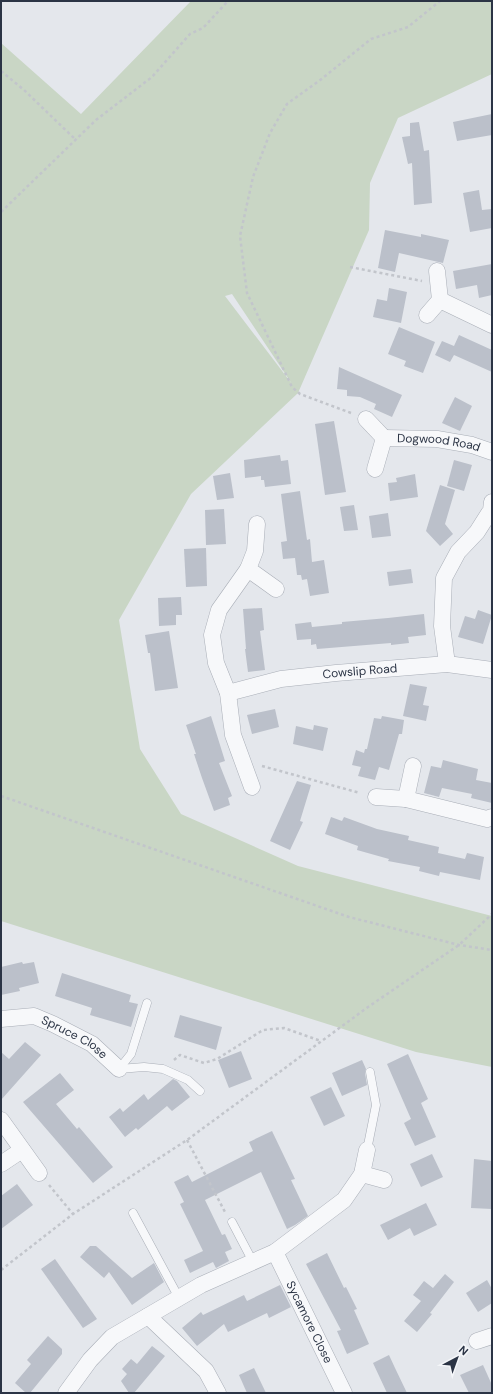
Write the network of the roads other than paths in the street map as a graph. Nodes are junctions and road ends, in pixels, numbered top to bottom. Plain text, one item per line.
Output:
1 (427, 315) dead end
2 (492, 325) edge
3 (366, 419) road end
4 (384, 438) junction
5 (492, 452) edge
6 (375, 469) dead end
7 (492, 508) edge
8 (257, 524) dead end
9 (248, 569) junction
10 (276, 589) dead end
11 (447, 664) junction
12 (492, 670) edge
13 (228, 693) junction
14 (413, 766) dead end
15 (252, 787) dead end
16 (376, 797) road end
17 (406, 799) junction
18 (492, 817) edge
19 (147, 1003) dead end
20 (1, 1019) edge
21 (119, 1069) junction
22 (370, 1072) dead end
23 (200, 1091) dead end
24 (1, 1120) edge
25 (22, 1150) junction
26 (367, 1150) joint
27 (1, 1164) edge
28 (39, 1173) road end
29 (362, 1174) junction
30 (384, 1180) dead end
31 (133, 1212) dead end
32 (232, 1222) road end
33 (275, 1252) junction
34 (253, 1262) junction
35 (178, 1298) junction
36 (148, 1316) junction
37 (492, 1336) edge
38 (477, 1341) dead end
39 (66, 1393) edge
40 (218, 1393) edge
41 (344, 1393) edge

1 - 2 street
3 - 4 street, Dogwood Road
4 - 5 street, Dogwood Road
4 - 6 street, Dogwood Road
7 - 11 street
8 - 9 street
9 - 10 street
9 - 13 street
11 - 12 street, Cowslip Road
11 - 13 street, Cowslip Road
13 - 15 street
14 - 17 street
16 - 17 street
17 - 18 street
19 - 21 lane
20 - 21 street, Spruce Close
21 - 23 lane
22 - 26 lane
24 - 25 street
25 - 27 street
25 - 28 street
26 - 29 street
29 - 30 street
29 - 33 street
31 - 35 lane
32 - 34 lane
33 - 34 street
33 - 41 street, Sycamore Close
34 - 35 street
35 - 36 street
36 - 39 street
36 - 40 street
37 - 38 street

